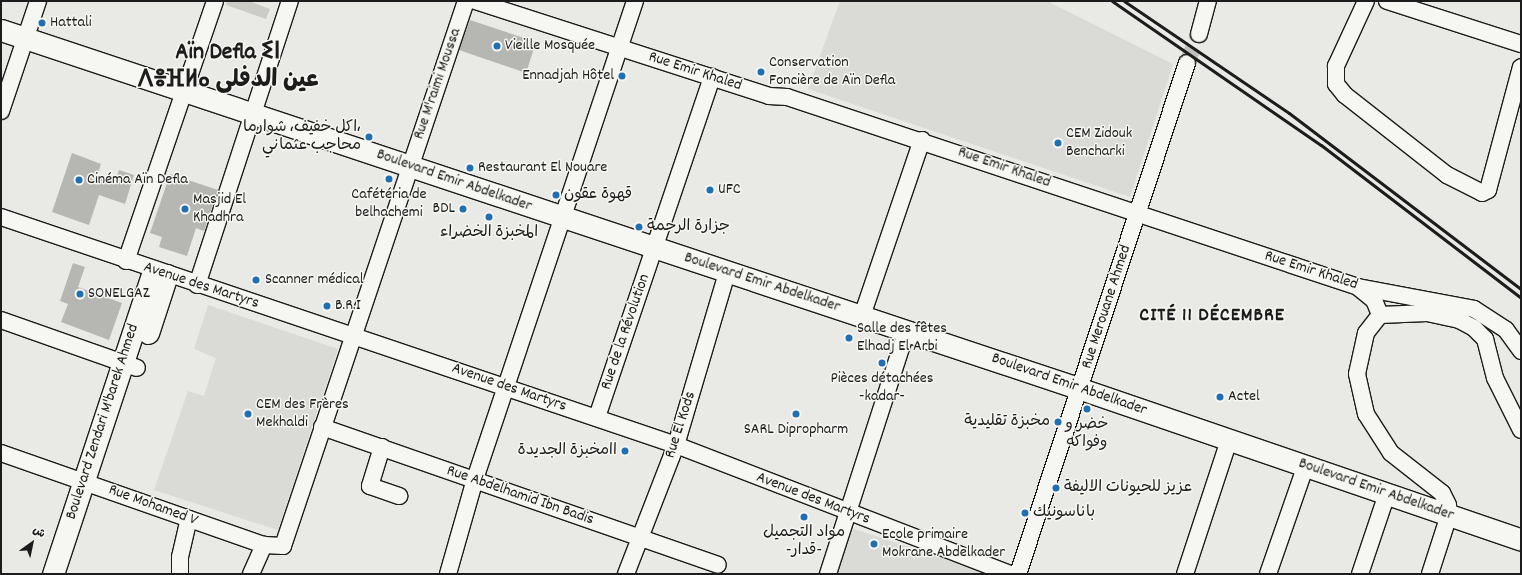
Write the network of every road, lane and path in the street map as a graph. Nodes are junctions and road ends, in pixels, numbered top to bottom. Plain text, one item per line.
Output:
1 (38, 1) edge
2 (215, 1) edge
3 (290, 1) edge
4 (466, 1) edge
5 (474, 1) edge
6 (635, 1) edge
7 (1208, 1) edge
8 (1366, 1) edge
9 (1387, 1) edge
10 (1, 30) edge
11 (1200, 34) tunnel mouth
12 (26, 39) junction
13 (1521, 44) edge
14 (618, 47) junction
15 (1187, 62) tunnel mouth
16 (1521, 68) edge
17 (712, 77) junction
18 (184, 90) junction
19 (1, 111) edge
20 (252, 113) junction
21 (922, 140) junction
22 (410, 166) junction
23 (1137, 213) junction
24 (1, 217) edge
25 (563, 219) junction
26 (655, 247) junction
27 (126, 261) junction
28 (160, 273) junction
29 (727, 274) junction
30 (197, 285) junction
31 (1358, 287) junction
32 (1380, 315) junction
33 (862, 316) junction
34 (1, 320) edge
35 (906, 330) junction
36 (355, 336) junction
37 (1521, 351) edge
38 (130, 366) junction
39 (506, 387) junction
40 (1081, 388) junction
41 (596, 417) junction
42 (322, 427) junction
43 (1521, 430) edge
44 (1229, 440) junction
45 (676, 445) junction
46 (382, 447) junction
47 (1, 453) edge
48 (1306, 465) junction
49 (475, 479) junction
50 (90, 483) junction
51 (1387, 494) junction
52 (399, 496) dead end
53 (848, 512) junction
54 (1449, 515) junction
55 (189, 519) junction
56 (638, 537) junction
57 (1520, 537) edge
58 (264, 545) junction
59 (283, 546) joint
60 (718, 565) dead end
61 (53, 574) edge
62 (67, 574) edge
63 (180, 574) edge
64 (251, 574) edge
65 (448, 574) edge
66 (626, 574) edge
67 (828, 574) edge
68 (1011, 574) edge
69 (1018, 574) edge
70 (1185, 574) edge
71 (1268, 574) edge
72 (1360, 574) edge
73 (1430, 574) edge

1 - 12 street
2 - 18 street
3 - 20 street
4 - 22 street, Rue M'raimi Moussa
5 - 14 street, Rue Emir Khaled
6 - 14 street
7 - 11 street
8 - 16 street
9 - 13 street
10 - 12 main road, Boulevard Emir Abdelkader
12 - 18 main road, Boulevard Emir Abdelkader
12 - 19 street
14 - 17 street, Rue Emir Khaled
14 - 25 street
15 - 23 street, Rue Merouane Ahmed
17 - 21 street, Rue Emir Khaled
17 - 26 street, Rue de la Révolution
18 - 20 main road, Boulevard Emir Abdelkader
18 - 27 street
20 - 22 main road, Boulevard Emir Abdelkader
20 - 30 street
21 - 23 street, Rue Emir Khaled
21 - 33 street
22 - 25 main road, Boulevard Emir Abdelkader
22 - 36 street, Rue M'raimi Moussa
23 - 31 street, Rue Emir Khaled
23 - 40 street, Rue Merouane Ahmed
24 - 27 street, Avenue des Martyrs
25 - 26 main road, Boulevard Emir Abdelkader
25 - 39 street
26 - 29 main road, Boulevard Emir Abdelkader
26 - 41 street, Rue de la Révolution
27 - 28 street, Avenue des Martyrs
28 - 30 street, Avenue des Martyrs
28 - 38 main road, Boulevard Zendari M'barek Ahmed
29 - 33 main road, Boulevard Emir Abdelkader
29 - 45 street, Rue El Kods
30 - 36 street, Avenue des Martyrs
31 - 32 street
31 - 37 street, Rue Emir Khaled
32 - 43 street
32 - 54 street
33 - 35 main road, Boulevard Emir Abdelkader
34 - 38 street
35 - 40 main road, Boulevard Emir Abdelkader
35 - 53 street
36 - 39 street, Avenue des Martyrs
36 - 42 street, Rue M'raimi Moussa
38 - 50 main road, Boulevard Zendari M'barek Ahmed
39 - 41 street, Avenue des Martyrs
39 - 49 street
40 - 44 main road, Boulevard Emir Abdelkader
40 - 69 street, Rue Merouane Ahmed
41 - 45 street, Avenue des Martyrs
42 - 46 street, Rue Abdelhamid Ibn Badis
42 - 59 street, Rue M'raimi Moussa
44 - 48 main road, Boulevard Emir Abdelkader
44 - 70 street
45 - 53 street, Avenue des Martyrs
45 - 56 street, Rue El Kods
46 - 49 street, Rue Abdelhamid Ibn Badis
46 - 52 street
47 - 50 street, Rue Mohamed V
48 - 51 main road, Boulevard Emir Abdelkader
48 - 71 street
49 - 56 street, Rue Abdelhamid Ibn Badis
49 - 65 street
50 - 55 street, Rue Mohamed V
50 - 61 main road, Boulevard Zendari M'barek Ahmed
50 - 62 main road
51 - 54 main road, Boulevard Emir Abdelkader
51 - 72 street
53 - 67 street
53 - 68 street, Avenue des Martyrs
54 - 57 main road, Boulevard Emir Abdelkader
54 - 73 street
55 - 58 street, Rue Mohamed V
55 - 63 street
56 - 60 street, Rue Abdelhamid Ibn Badis
56 - 66 street, Rue El Kods
58 - 59 street, Rue Mohamed V
58 - 64 street

